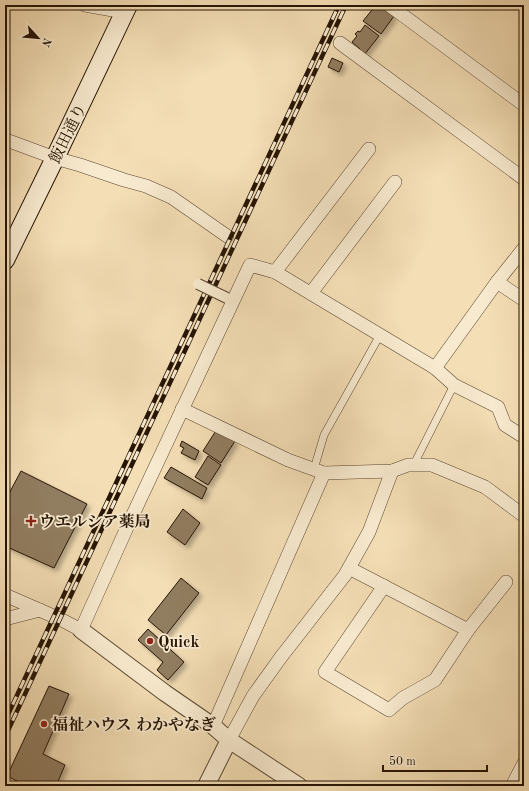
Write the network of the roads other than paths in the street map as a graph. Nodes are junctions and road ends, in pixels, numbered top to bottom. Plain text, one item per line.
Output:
1 (85, 5) edge
2 (389, 5) edge
3 (117, 8) edge
4 (340, 43) dead end
5 (524, 105) edge
6 (5, 139) edge
7 (369, 149) dead end
8 (55, 158) junction
9 (524, 179) edge
10 (395, 182) dead end
11 (227, 236) dead end
12 (524, 248) edge
13 (5, 260) edge
14 (275, 272) junction
15 (497, 282) junction
16 (198, 284) dead end
17 (311, 293) junction
18 (227, 298) dead end
19 (524, 300) edge
20 (380, 335) junction
21 (435, 368) junction
22 (454, 384) junction
23 (182, 409) junction
24 (524, 436) edge
25 (413, 466) junction
26 (319, 471) junction
27 (392, 471) junction
28 (522, 510) edge
29 (349, 568) junction
30 (506, 582) dead end
31 (384, 586) junction
32 (5, 596) edge
33 (40, 610) junction
34 (5, 619) edge
35 (81, 630) junction
36 (468, 630) junction
37 (213, 726) junction
38 (229, 740) junction
39 (524, 763) edge
40 (206, 786) edge
41 (299, 786) edge
42 (512, 786) edge

1 - 3 street
2 - 5 street
3 - 8 main road, 飯田通り
4 - 9 street
6 - 8 street
7 - 14 street
8 - 11 street
8 - 13 main road, 飯田通り
10 - 17 street
12 - 15 street
14 - 17 street
14 - 23 street
15 - 19 street
15 - 21 street
16 - 18 street, bridge
17 - 20 street
20 - 21 street
20 - 26 lane
21 - 22 street
22 - 24 street
22 - 25 lane
23 - 26 street
23 - 35 street
25 - 27 street
25 - 28 street
26 - 27 street
26 - 37 street
27 - 29 street
29 - 31 street
29 - 38 street
30 - 36 street
31 - 36 street
31 - 36 street
32 - 33 street
33 - 34 street
33 - 35 street
35 - 37 street
37 - 38 street
38 - 40 street
38 - 41 street
39 - 42 street

